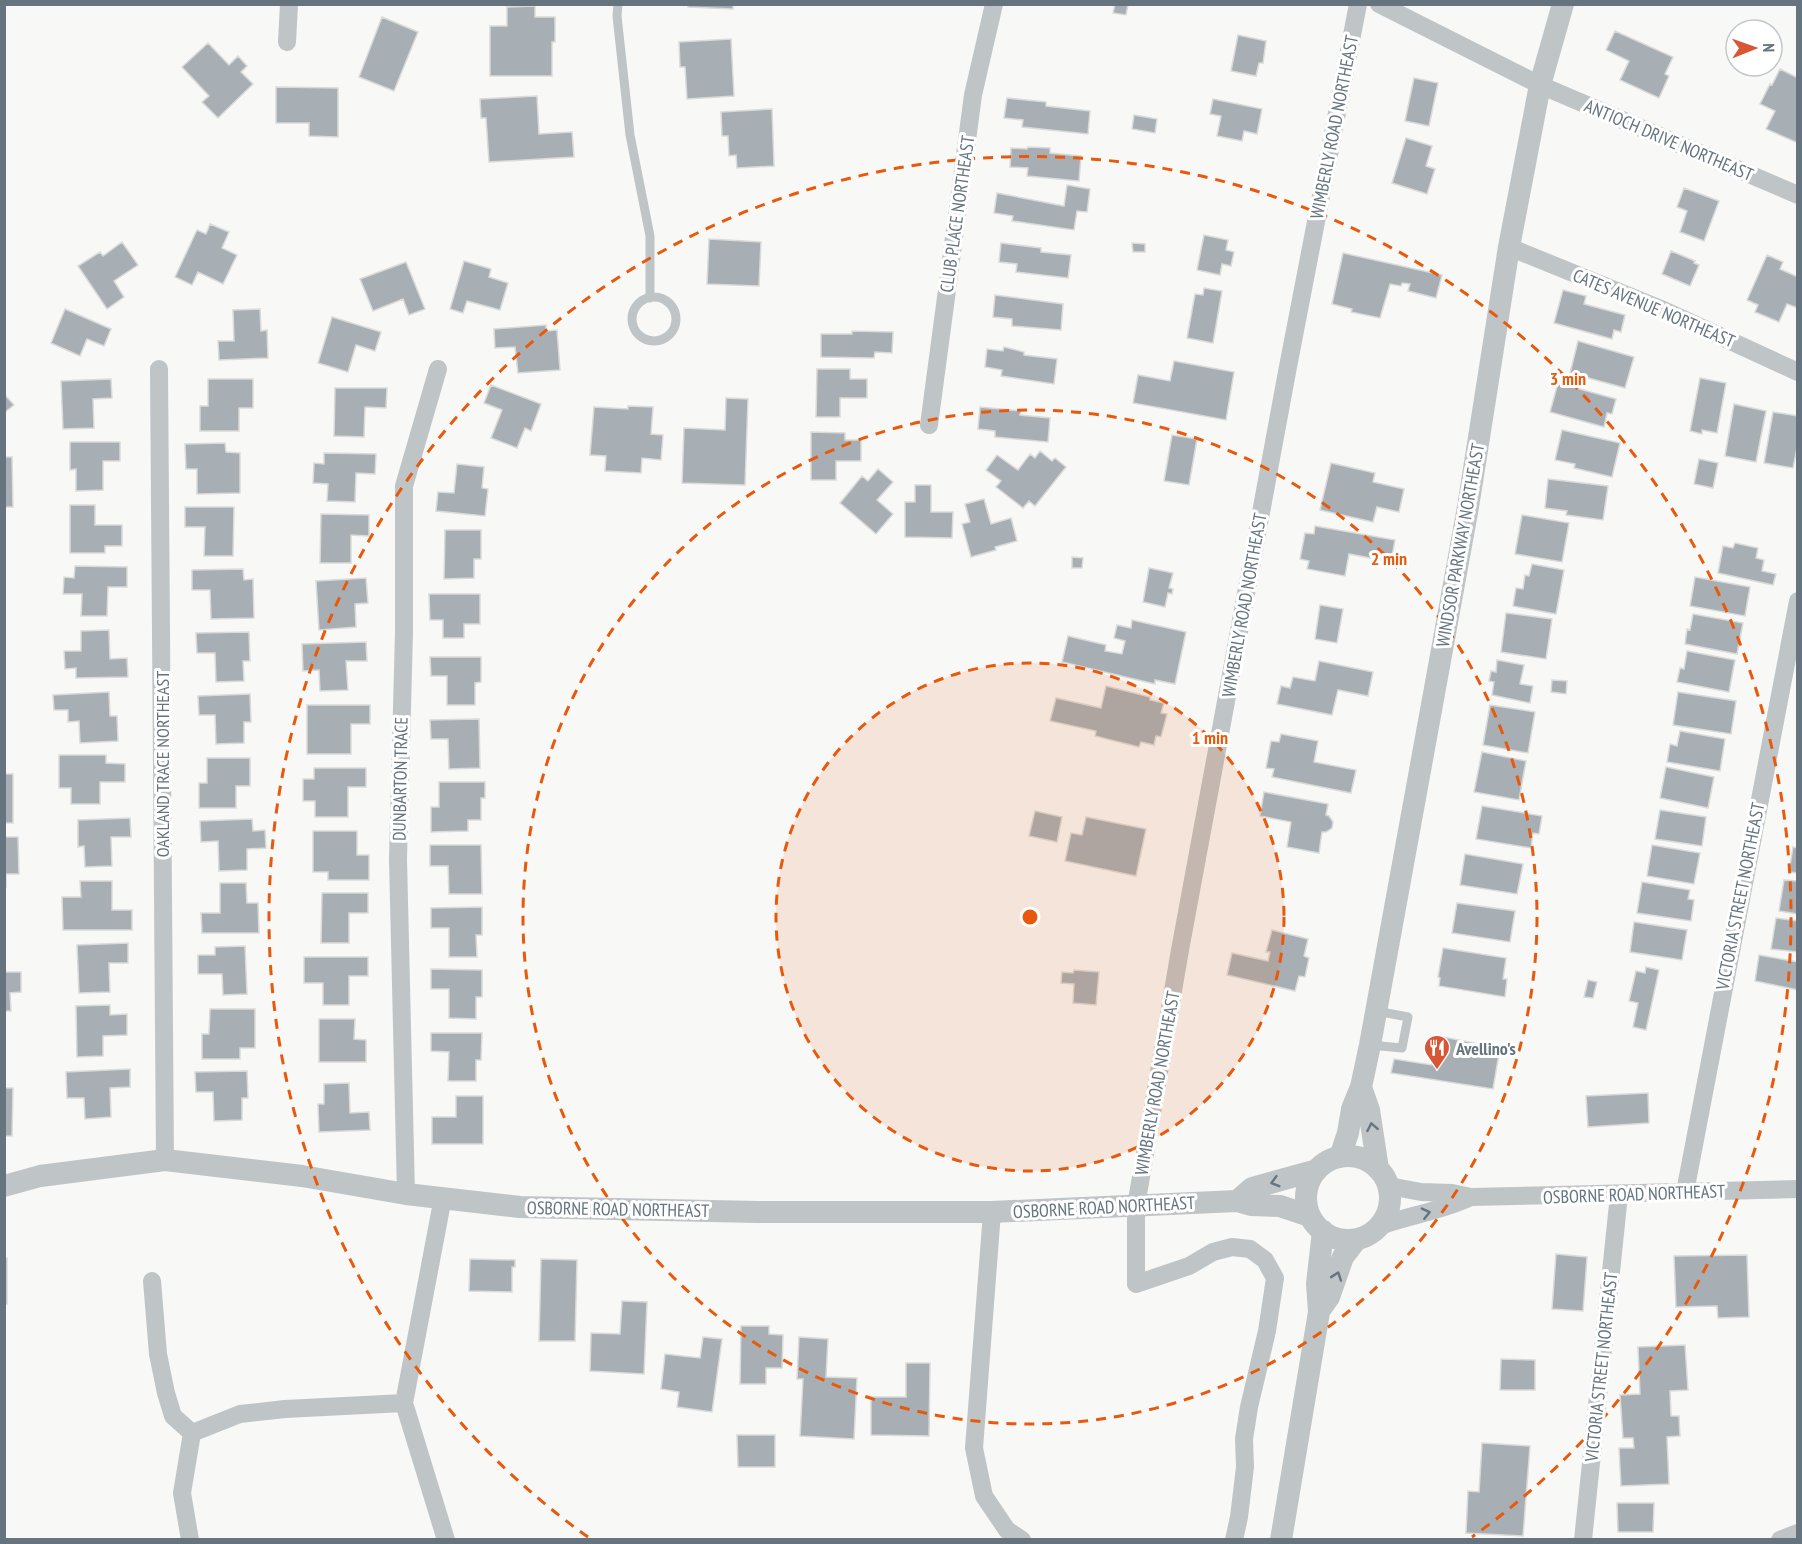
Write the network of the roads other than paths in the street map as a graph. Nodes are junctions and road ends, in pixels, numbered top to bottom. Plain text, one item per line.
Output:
1 (289, 4) edge
2 (618, 4) edge
3 (994, 4) edge
4 (1358, 4) edge
5 (1379, 4) edge
6 (1563, 4) edge
7 (287, 42) dead end
8 (1540, 85) junction
9 (1797, 195) edge
10 (1509, 247) junction
11 (650, 298) junction
12 (159, 369) dead end
13 (438, 369) dead end
14 (1797, 372) edge
15 (929, 425) dead end
16 (1797, 601) edge
17 (1376, 1011) junction
18 (1370, 1045) junction
19 (1361, 1087) junction
20 (1340, 1157) junction
21 (165, 1160) junction
22 (1317, 1170) junction
23 (1384, 1177) junction
24 (4, 1186) edge
25 (1797, 1189) edge
26 (1685, 1192) junction
27 (406, 1194) junction
28 (1619, 1195) junction
29 (443, 1197) junction
30 (1471, 1197) junction
31 (1237, 1201) junction
32 (1136, 1206) junction
33 (992, 1212) junction
34 (1317, 1224) junction
35 (1380, 1226) junction
36 (1356, 1240) junction
37 (152, 1281) dead end
38 (1318, 1312) junction
39 (404, 1403) junction
40 (192, 1433) junction
41 (1797, 1533) edge
42 (190, 1539) edge
43 (446, 1539) edge
44 (1022, 1539) edge
45 (1234, 1539) edge
46 (1281, 1539) edge
47 (1583, 1539) edge
48 (1780, 1539) edge

1 - 7 street
2 - 11 lane
3 - 15 street, CLUB PLACE NORTHEAST
4 - 32 street, WIMBERLY ROAD NORTHEAST
5 - 8 street, ANTIOCH DRIVE NORTHEAST
6 - 8 street, WINDSOR PARKWAY NORTHEAST
8 - 9 street, ANTIOCH DRIVE NORTHEAST
8 - 10 street, WINDSOR PARKWAY NORTHEAST
10 - 14 street, CATES AVENUE NORTHEAST
10 - 17 street, WINDSOR PARKWAY NORTHEAST
11 - 11 lane
12 - 21 street, OAKLAND TRACE NORTHEAST
13 - 27 street, DUNBARTON TRACE
16 - 26 street, VICTORIA STREET NORTHEAST
17 - 18 street, WINDSOR PARKWAY NORTHEAST
17 - 18 lane
18 - 19 street, WINDSOR PARKWAY NORTHEAST
19 - 20 street, WINDSOR PARKWAY NORTHEAST
23 -> 19 street, WINDSOR PARKWAY NORTHEAST
20 - 22 street
20 - 23 street
21 - 24 street, OSBORNE ROAD NORTHEAST
21 - 27 street, OSBORNE ROAD NORTHEAST
22 -> 31 street, OSBORNE ROAD NORTHEAST
22 - 34 street
23 - 30 street, OSBORNE ROAD NORTHEAST
23 - 35 street
25 - 26 street, OSBORNE ROAD NORTHEAST
26 - 28 street, OSBORNE ROAD NORTHEAST
27 - 29 street, OSBORNE ROAD NORTHEAST
28 - 30 street, OSBORNE ROAD NORTHEAST
28 - 47 street, VICTORIA STREET NORTHEAST
29 - 33 street, OSBORNE ROAD NORTHEAST
29 - 39 street
35 -> 30 street, OSBORNE ROAD NORTHEAST
31 - 32 street, OSBORNE ROAD NORTHEAST
31 - 34 street, OSBORNE ROAD NORTHEAST
32 - 33 street, OSBORNE ROAD NORTHEAST
32 - 45 street, WIMBERLY ROAD NORTHEAST
33 - 44 street
34 - 36 street
34 - 38 street
35 - 36 street
38 -> 36 street
37 - 40 street
38 - 46 street
39 - 40 street
39 - 43 street
40 - 42 street
41 - 48 street

